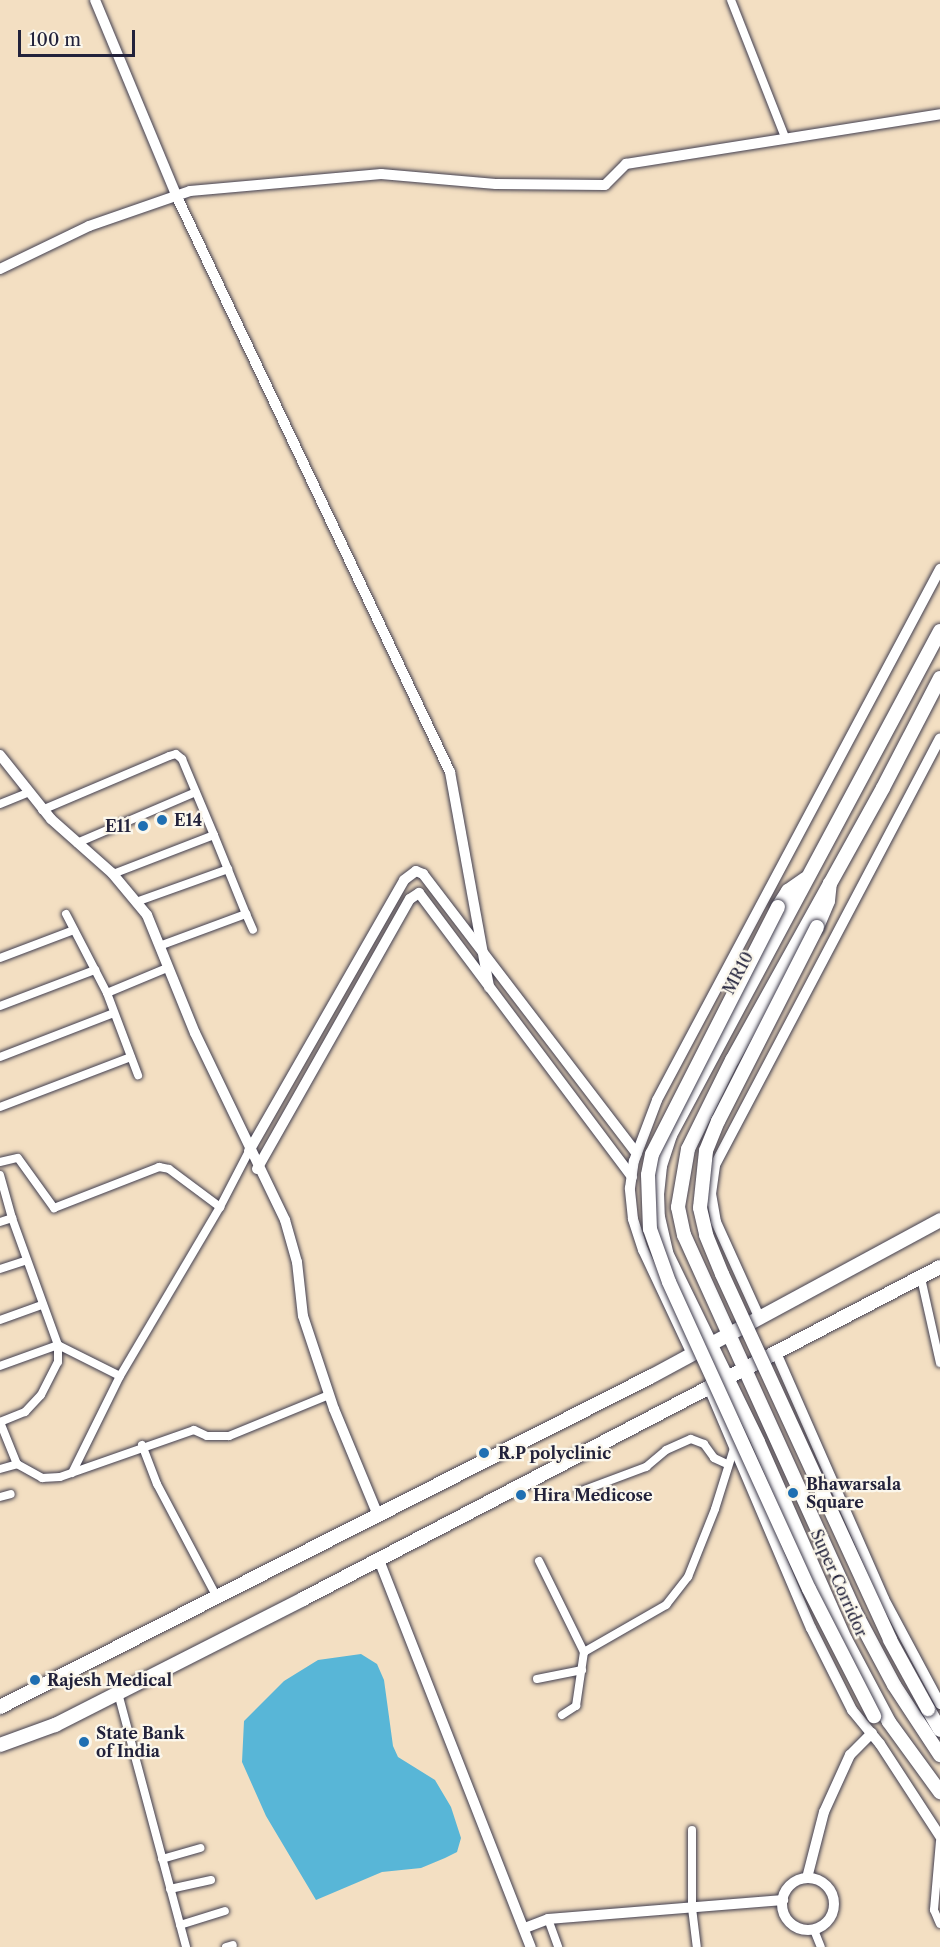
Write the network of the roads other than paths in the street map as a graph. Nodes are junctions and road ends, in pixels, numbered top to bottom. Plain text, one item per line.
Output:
1 (95, 0) edge
2 (730, 0) edge
3 (940, 114) edge
4 (785, 137) junction
5 (176, 195) junction
6 (0, 269) edge
7 (940, 569) edge
8 (940, 631) edge
9 (940, 678) edge
10 (940, 739) edge
11 (0, 755) edge
12 (196, 792) junction
13 (27, 793) junction
14 (0, 804) edge
15 (42, 810) junction
16 (214, 835) junction
17 (77, 843) junction
18 (228, 869) junction
19 (113, 874) junction
20 (807, 878) junction
21 (830, 878) junction
22 (136, 902) junction
23 (66, 914) dead end
24 (246, 914) junction
25 (74, 930) junction
26 (253, 930) dead end
27 (162, 945) junction
28 (485, 955) junction
29 (0, 958) edge
30 (167, 969) junction
31 (95, 970) junction
32 (489, 987) junction
33 (107, 993) junction
34 (0, 1006) edge
35 (114, 1012) junction
36 (0, 1057) edge
37 (131, 1057) junction
38 (138, 1075) dead end
39 (0, 1107) edge
40 (249, 1151) junction
41 (637, 1154) junction
42 (0, 1162) edge
43 (257, 1169) junction
44 (0, 1175) edge
45 (632, 1177) junction
46 (220, 1207) junction
47 (12, 1218) junction
48 (940, 1220) edge
49 (0, 1222) edge
50 (24, 1261) junction
51 (940, 1267) edge
52 (0, 1269) edge
53 (921, 1278) junction
54 (42, 1305) junction
55 (760, 1319) junction
56 (0, 1320) edge
57 (731, 1333) junction
58 (58, 1345) junction
59 (709, 1345) junction
60 (693, 1354) junction
61 (777, 1355) junction
62 (940, 1363) edge
63 (0, 1366) edge
64 (748, 1369) junction
65 (120, 1376) junction
66 (726, 1379) junction
67 (709, 1388) junction
68 (329, 1395) junction
69 (0, 1422) edge
70 (735, 1444) junction
71 (142, 1445) junction
72 (17, 1464) junction
73 (727, 1464) junction
74 (0, 1469) edge
75 (72, 1473) junction
76 (579, 1492) dead end
77 (11, 1494) dead end
78 (0, 1497) edge
79 (378, 1515) junction
80 (379, 1560) junction
81 (539, 1561) dead end
82 (218, 1599) junction
83 (584, 1652) junction
84 (582, 1670) junction
85 (537, 1679) dead end
86 (118, 1693) junction
87 (934, 1706) edge
88 (0, 1707) edge
89 (562, 1715) dead end
90 (940, 1730) edge
91 (872, 1732) junction
92 (3, 1747) edge
93 (940, 1755) edge
94 (940, 1792) edge
95 (692, 1830) dead end
96 (940, 1836) edge
97 (940, 1841) edge
98 (200, 1848) dead end
99 (162, 1859) junction
100 (807, 1878) junction
101 (211, 1880) dead end
102 (170, 1889) junction
103 (783, 1900) junction
104 (692, 1908) junction
105 (225, 1911) dead end
106 (548, 1919) junction
107 (940, 1924) edge
108 (180, 1925) junction
109 (525, 1928) junction
110 (814, 1930) junction
111 (186, 1947) edge
112 (531, 1947) edge
113 (558, 1947) edge
114 (697, 1947) edge
115 (821, 1947) edge

1 - 5 street
2 - 4 street
3 - 4 street
4 - 5 street
5 - 6 street
5 - 28 street
7 - 41 street
8 - 20 main road, MR10
9 - 21 main road
10 - 55 street
11 - 13 street
12 - 15 street
12 - 16 street
12 - 17 street
13 - 14 street
13 - 15 street
15 - 17 street
16 - 18 street
16 - 19 street
17 - 19 street
18 - 22 street
18 - 24 street
19 - 22 street
20 - 59 main road, MR10
20 - 94 main road, bridge
21 - 57 main road
21 - 87 main road, bridge
22 - 27 street
23 - 25 street
24 - 26 street
24 - 27 street
25 - 29 street
25 - 31 street
27 - 30 street
28 - 32 street
28 - 40 street
28 - 41 street
30 - 33 street
30 - 40 street
31 - 33 street
31 - 34 street
32 - 43 street
32 - 45 street
33 - 35 street
35 - 36 street
35 - 37 street
37 - 38 street
37 - 39 street
40 - 43 street
40 - 46 street
41 - 45 street
42 - 46 street
43 - 68 street
44 - 47 street
45 - 60 street
46 - 65 street
47 - 49 street
47 - 50 street
48 - 55 main road
50 - 52 street
50 - 54 street
51 - 53 main road
53 - 61 main road
53 - 62 street
54 - 56 street
54 - 58 street
55 - 57 main road
57 - 59 main road
57 - 64 main road, Super Corridor
58 - 63 street
58 - 65 street
58 - 69 street
59 - 60 main road
59 - 66 main road, Super Corridor
60 - 79 main road
61 - 64 main road
61 - 87 street
64 - 66 main road
64 - 93 main road, Super Corridor
65 - 75 street
66 - 67 main road
66 - 94 main road, Super Corridor
67 - 70 street
67 - 80 main road
68 - 71 street
68 - 79 street
69 - 72 street
70 - 73 street
70 - 91 street
71 - 75 street
71 - 82 street
72 - 74 street
72 - 75 street
73 - 76 street
73 - 83 street
77 - 78 street
79 - 82 main road
80 - 86 main road
80 - 109 street
81 - 83 street
82 - 88 main road
83 - 84 street
84 - 85 street
84 - 89 street
86 - 92 main road
86 - 99 street
87 - 90 main road
91 - 96 street
91 - 100 street
95 - 104 street
97 - 107 street
98 - 99 street
99 - 102 street
100 - 103 street
100 - 110 street
101 - 102 street
102 - 108 street
103 - 104 street
103 - 110 street
104 - 106 street
104 - 114 street
105 - 108 street
106 - 109 street
106 - 113 street
108 - 111 street
109 - 112 street
110 - 115 street

